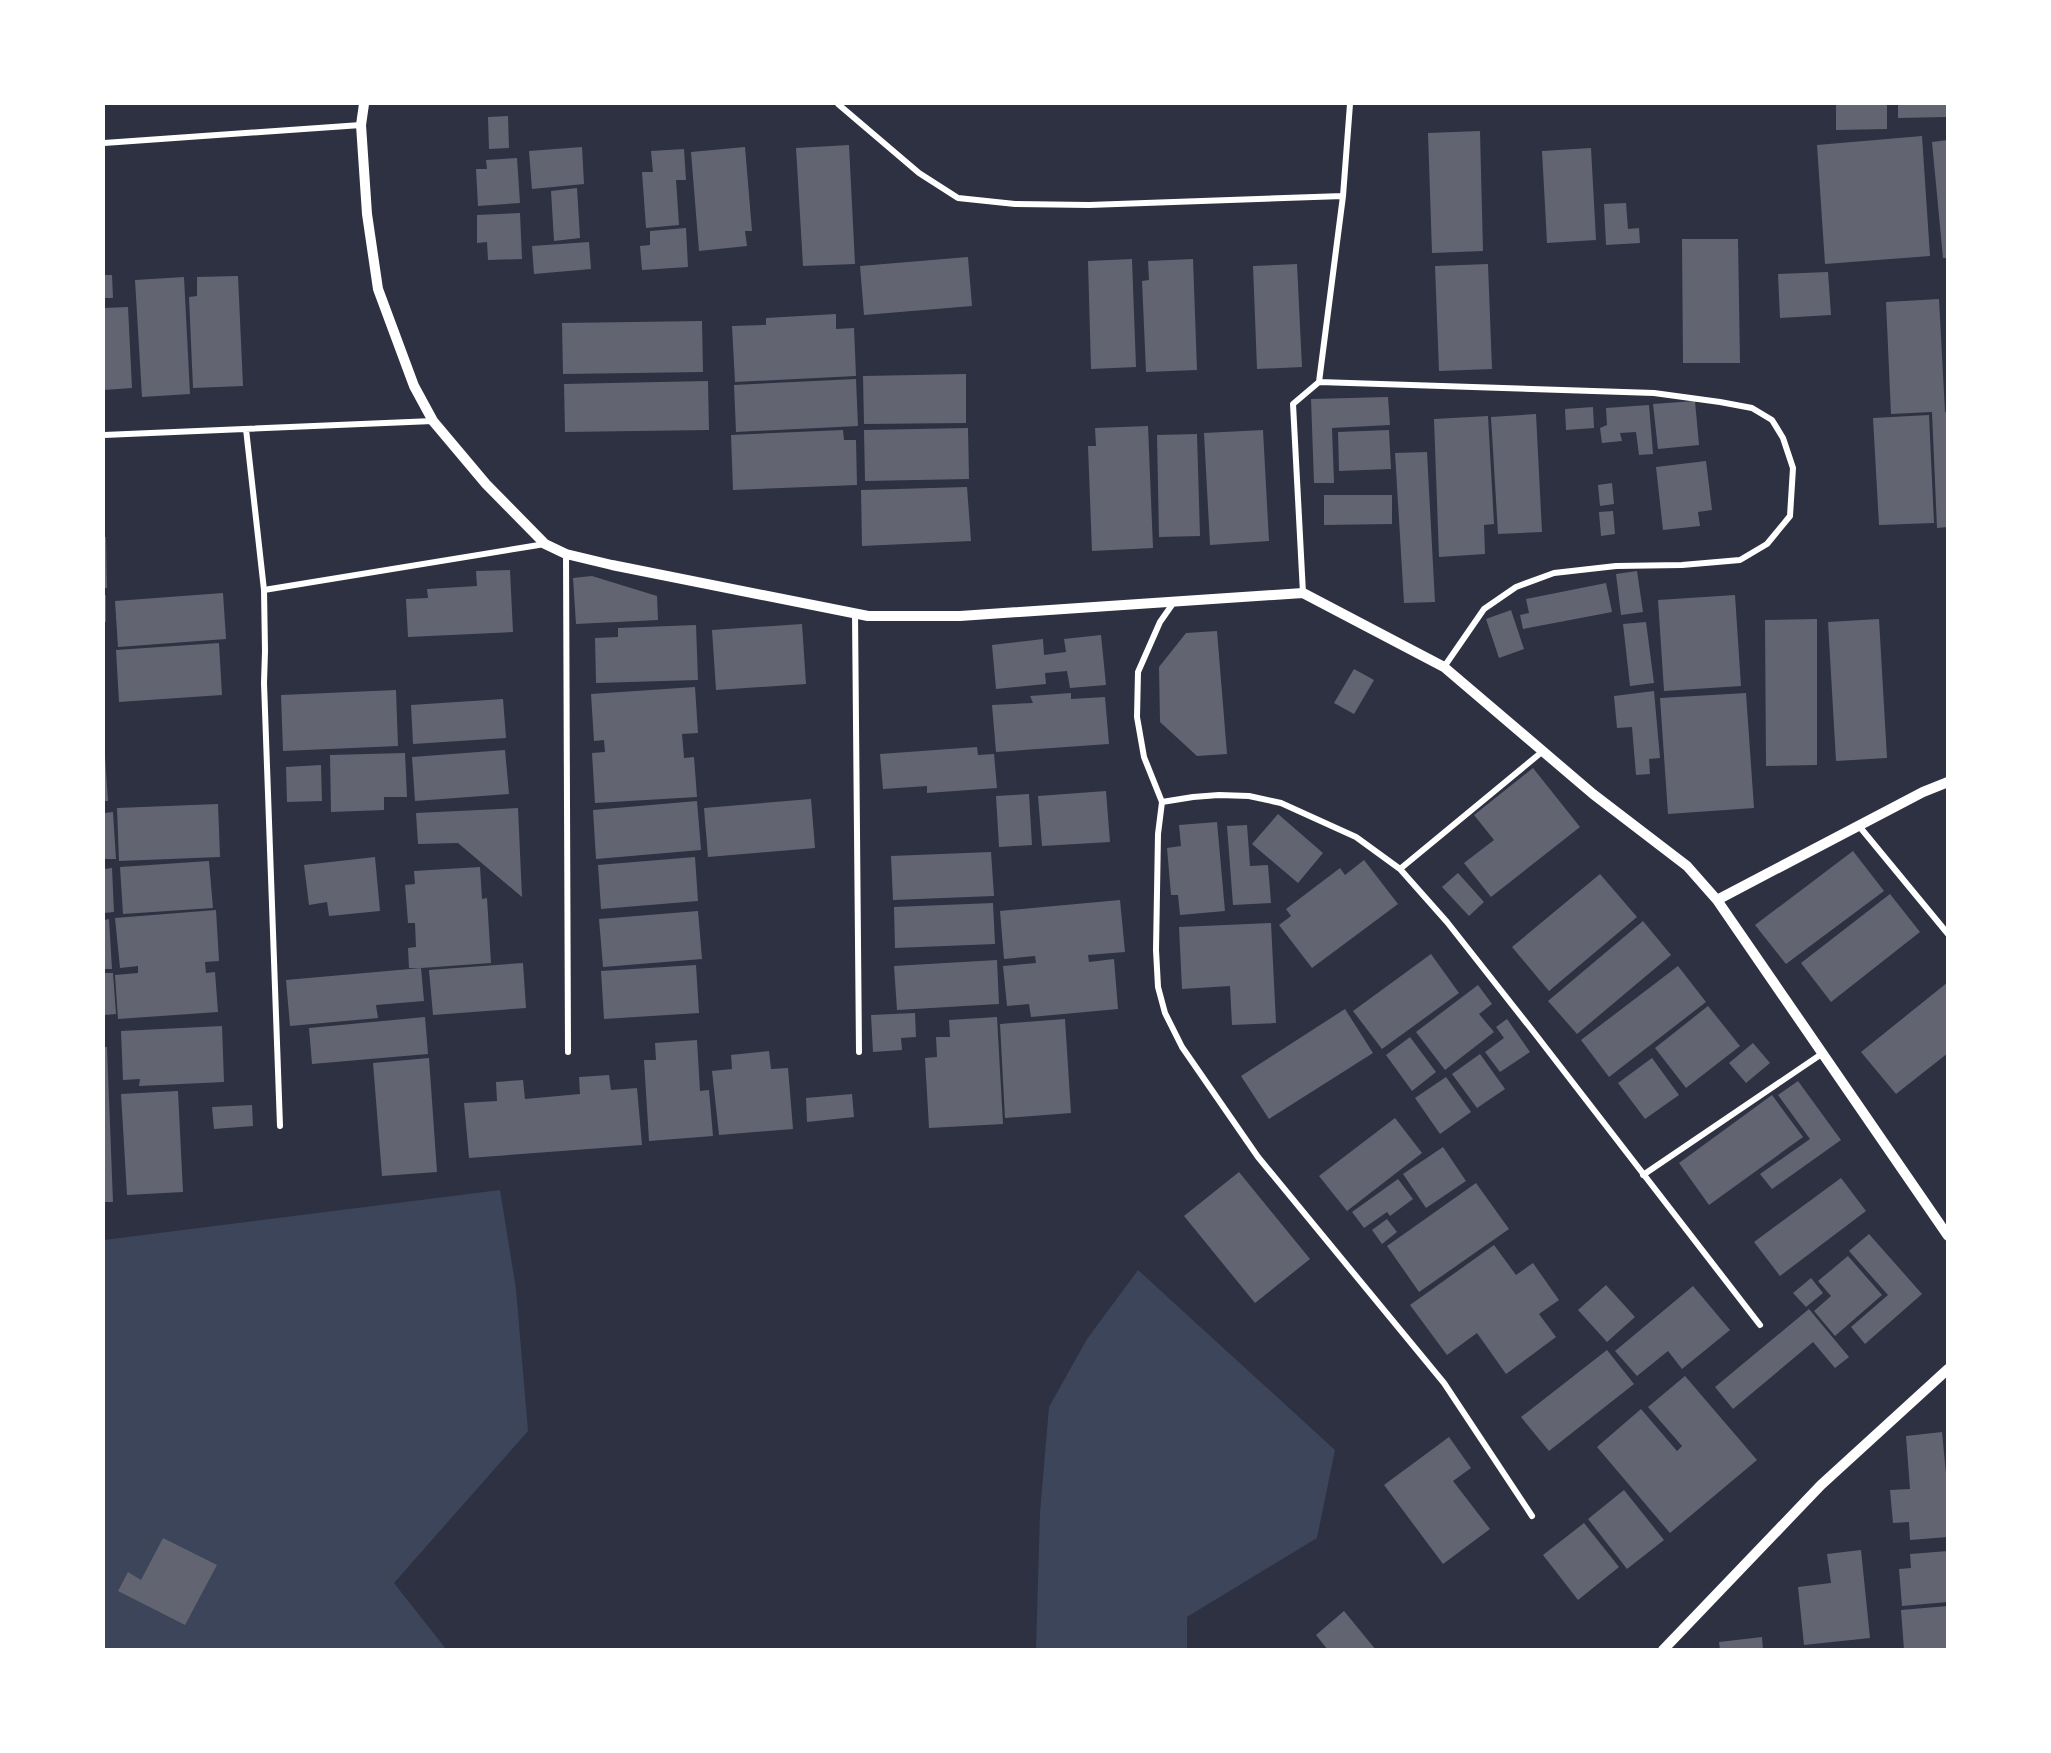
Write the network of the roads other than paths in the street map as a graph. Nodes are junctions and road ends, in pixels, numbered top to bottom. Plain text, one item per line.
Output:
1 (364, 104) edge
2 (838, 104) edge
3 (1350, 104) edge
4 (361, 124) junction
5 (104, 143) edge
6 (1343, 196) junction
7 (1319, 382) junction
8 (433, 422) junction
9 (246, 429) junction
10 (104, 435) edge
11 (545, 544) junction
12 (566, 554) junction
13 (264, 590) junction
14 (1303, 592) junction
15 (1174, 602) junction
16 (855, 613) junction
17 (1444, 667) junction
18 (1543, 751) junction
19 (1947, 782) edge
20 (1162, 802) junction
21 (1859, 826) junction
22 (1400, 869) junction
23 (1717, 900) junction
24 (1947, 934) edge
25 (568, 1052) dead end
26 (859, 1052) dead end
27 (1822, 1053) junction
28 (280, 1126) dead end
29 (1644, 1175) junction
30 (1947, 1236) edge
31 (1760, 1325) dead end
32 (1947, 1369) edge
33 (1532, 1516) dead end
34 (1663, 1650) edge

1 - 4 street
2 - 6 street
3 - 6 street
4 - 5 street
4 - 8 street
6 - 7 street
7 - 14 street
7 - 17 street
8 - 9 street
8 - 11 street
9 - 10 street
9 - 13 street
11 - 12 street
11 - 13 street
12 - 16 street
12 - 25 street
13 - 28 street
14 - 15 street
14 - 17 street
15 - 16 street
15 - 20 street
16 - 26 street
17 - 18 street
18 - 22 street
18 - 23 street
19 - 21 street
20 - 22 street
20 - 33 street
21 - 23 street
21 - 24 street
22 - 29 street
23 - 27 street
27 - 29 street
27 - 30 street
29 - 31 street
32 - 34 street

